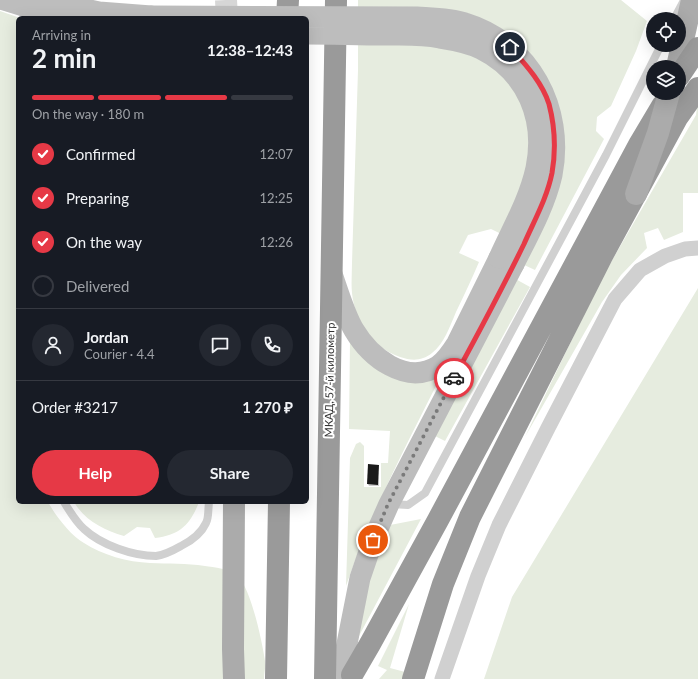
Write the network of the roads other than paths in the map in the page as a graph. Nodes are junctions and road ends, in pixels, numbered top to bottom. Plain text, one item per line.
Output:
1 (4, 0) edge
2 (44, 0) edge
3 (96, 0) edge
4 (288, 0) edge
5 (336, 0) edge
6 (684, 0) edge
7 (692, 0) edge
8 (678, 12) edge
9 (56, 16) edge
10 (144, 16) joint
11 (287, 16) edge
12 (309, 17) edge
13 (309, 34) edge
14 (698, 48) edge
15 (658, 52) edge
16 (679, 60) edge
17 (686, 66) edge
18 (698, 88) edge
19 (665, 100) edge
20 (667, 100) edge
21 (636, 194) junction
22 (698, 248) edge
23 (506, 261) junction
24 (331, 271) junction
25 (65, 504) edge
26 (209, 504) edge
27 (234, 504) edge
28 (279, 504) edge
29 (388, 504) junction
30 (346, 677) edge
31 (234, 679) edge
32 (276, 679) edge
33 (325, 679) edge
34 (413, 679) edge
35 (442, 679) edge

1 - 9 main road
2 - 10 main road
3 - 10 main road
4 - 11 highway
5 - 24 highway, МКАД, 57-й километр
6 - 8 lane
7 - 16 main road
12 - 23 main road, bridge
13 - 23 main road, bridge
14 - 17 highway
15 - 29 lane
18 - 21 highway, bridge
19 - 30 highway
20 - 21 main road, bridge
21 - 34 highway
22 - 35 street
23 - 24 main road
23 - 29 main road
24 - 33 highway, МКАД, 57-й километр
25 - 26 lane
27 - 31 main road
28 - 32 highway
29 - 30 main road

